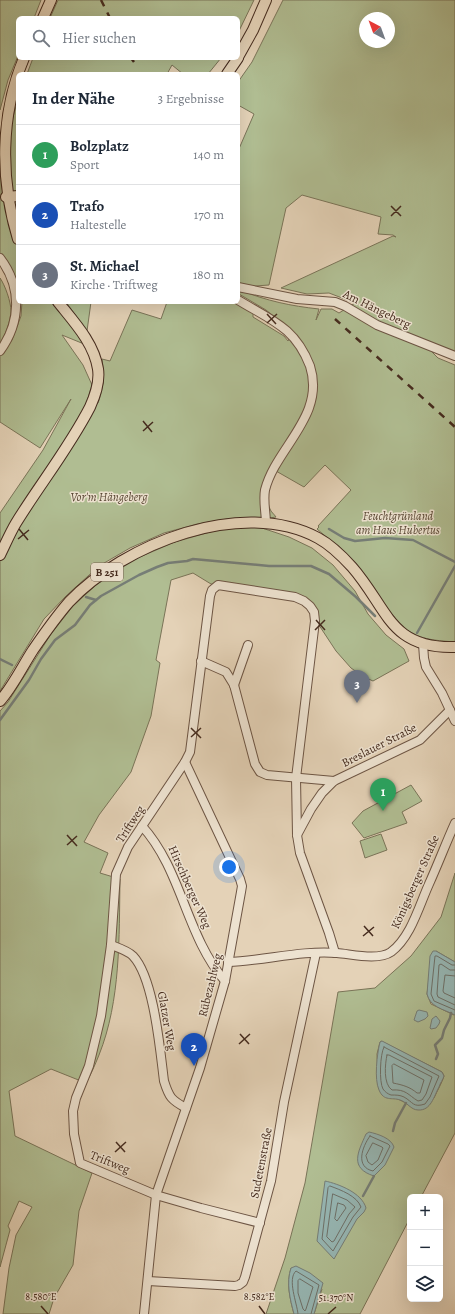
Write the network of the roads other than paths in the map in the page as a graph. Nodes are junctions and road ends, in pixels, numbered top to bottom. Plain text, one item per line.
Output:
1 (50, 0) edge
2 (266, 0) edge
3 (44, 16) edge
4 (240, 54) edge
5 (23, 60) edge
6 (237, 60) edge
7 (19, 72) edge
8 (228, 72) edge
9 (16, 81) edge
10 (16, 196) edge
11 (3, 197) edge
12 (16, 233) edge
13 (0, 258) edge
14 (240, 287) edge
15 (16, 291) edge
16 (240, 301) edge
17 (17, 304) edge
18 (60, 304) edge
19 (0, 351) edge
20 (455, 356) edge
21 (266, 524) junction
22 (0, 555) edge
23 (423, 644) junction
24 (248, 645) dead end
25 (455, 647) edge
26 (201, 661) junction
27 (234, 685) junction
28 (0, 701) edge
29 (450, 710) junction
30 (455, 721) edge
31 (185, 762) junction
32 (296, 778) junction
33 (334, 781) junction
34 (455, 823) edge
35 (142, 826) junction
36 (296, 836) junction
37 (112, 946) junction
38 (335, 952) junction
39 (316, 953) junction
40 (228, 962) junction
41 (225, 981) junction
42 (186, 1108) junction
43 (156, 1195) junction
44 (260, 1224) junction
45 (148, 1280) junction
46 (144, 1314) edge

1 - 3 main road
2 - 4 main road
5 - 7 main road
6 - 8 main road
9 - 11 main road
10 - 11 main road
11 - 12 main road
13 - 15 street
14 - 20 street, Am Hängeberg
16 - 21 street
17 - 19 street
18 - 22 main road
21 - 23 main road, B 251
21 - 28 main road, B 251
23 - 25 main road, B 251
23 - 29 street
24 - 27 street
26 - 27 street
26 - 31 street, Triftweg
26 - 32 street, Triftweg
27 - 32 street, Breslauer Straße
29 - 30 street
29 - 33 street, Breslauer Straße
31 - 35 street, Triftweg
31 - 40 street, Rübezahlweg
32 - 33 street, Breslauer Straße
32 - 36 street
33 - 36 street, Breslauer Straße
34 - 38 street, Königsberger Straße
35 - 37 street, Triftweg
35 - 41 street, Hirschberger Weg
36 - 38 street
37 - 42 street, Glatzer Weg
37 - 43 street, Triftweg
38 - 39 street, Königsberger Straße
39 - 40 street, Königsberger Straße
39 - 44 street, Sudetenstraße
40 - 41 street, Rübezahlweg
41 - 42 street, Rübezahlweg
42 - 43 street, Rübezahlweg
43 - 44 street, Triftweg
43 - 45 street, Rübezahlweg
44 - 45 street, Sudetenstraße
45 - 46 street, Rübezahlweg

